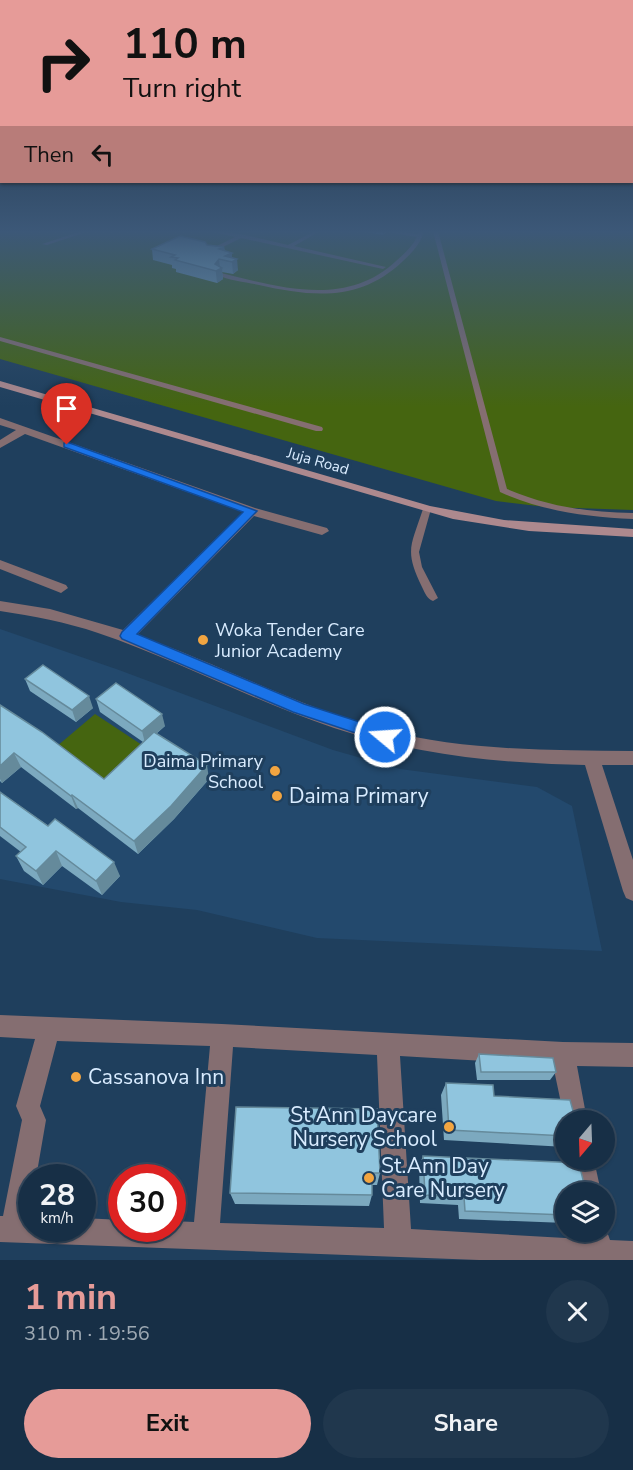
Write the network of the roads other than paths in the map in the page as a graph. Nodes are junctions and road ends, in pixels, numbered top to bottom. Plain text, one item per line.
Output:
1 (290, 290) edge
2 (342, 290) edge
3 (450, 290) edge
4 (0, 339) edge
5 (0, 384) edge
6 (0, 421) edge
7 (24, 429) junction
8 (319, 429) dead end
9 (0, 446) edge
10 (426, 509) junction
11 (251, 511) junction
12 (633, 516) edge
13 (322, 531) dead end
14 (633, 533) edge
15 (0, 564) edge
16 (61, 588) dead end
17 (433, 598) dead end
18 (0, 606) edge
19 (127, 636) junction
20 (591, 757) junction
21 (633, 758) edge
22 (633, 891) edge
23 (0, 1026) edge
24 (49, 1029) junction
25 (222, 1035) junction
26 (388, 1044) junction
27 (563, 1054) junction
28 (633, 1055) edge
29 (573, 1110) edge
30 (7, 1230) edge
31 (206, 1236) junction
32 (398, 1242) junction
33 (597, 1243) edge
34 (633, 1255) edge

1 - 2 lane
3 - 12 lane
4 - 8 lane
5 - 10 main road, Juja Road
6 - 7 street
7 - 9 street
7 - 11 street
10 - 14 main road, Juja Road
10 - 17 lane
11 - 13 street
11 - 19 street
15 - 16 street
18 - 19 street
19 - 20 street
20 - 21 street
20 - 22 street
23 - 24 street
24 - 25 street
24 - 30 street
25 - 26 street
25 - 31 street
26 - 27 street
26 - 32 street
27 - 28 street
27 - 29 street
30 - 31 street
31 - 32 street
32 - 33 street
33 - 34 street

